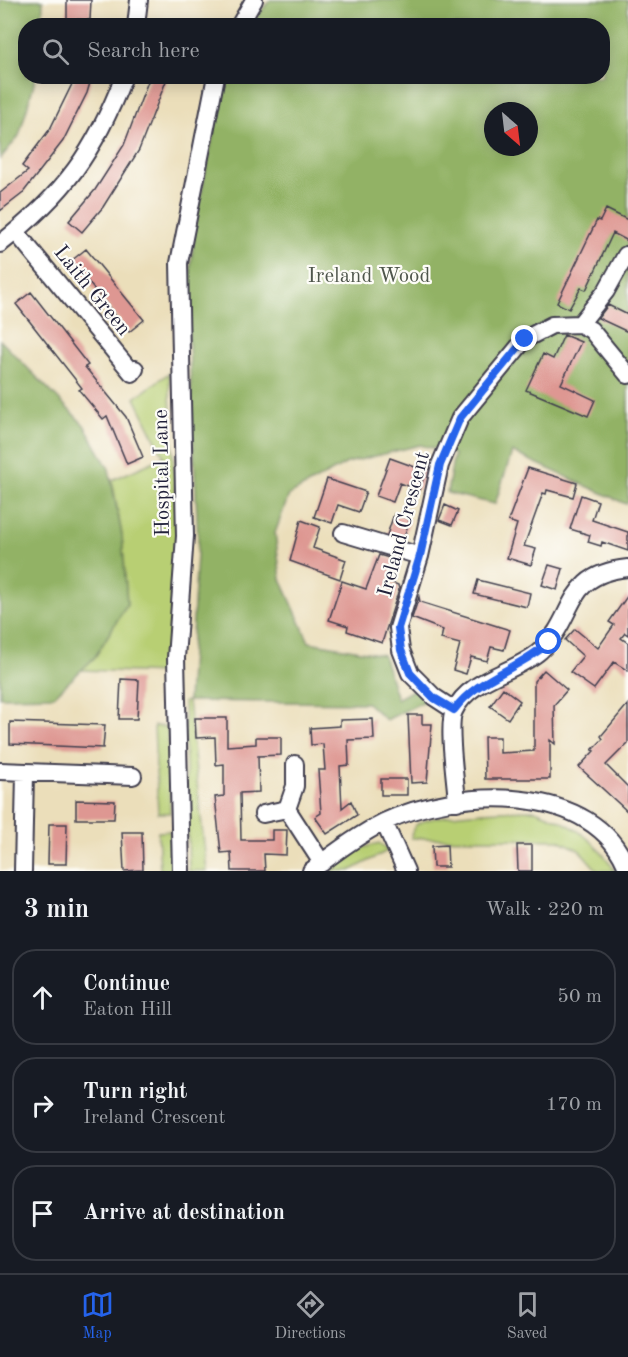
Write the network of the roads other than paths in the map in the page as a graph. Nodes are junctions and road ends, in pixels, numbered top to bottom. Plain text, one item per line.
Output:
1 (139, 0) edge
2 (254, 0) edge
3 (137, 18) edge
4 (244, 18) edge
5 (121, 84) edge
6 (214, 84) edge
7 (16, 232) junction
8 (0, 244) edge
9 (626, 255) dead end
10 (580, 324) junction
11 (135, 369) dead end
12 (628, 375) edge
13 (343, 533) dead end
14 (420, 556) junction
15 (628, 568) edge
16 (454, 710) junction
17 (295, 764) dead end
18 (0, 771) edge
19 (25, 773) junction
20 (133, 776) dead end
21 (457, 802) junction
22 (287, 809) junction
23 (263, 814) dead end
24 (384, 822) junction
25 (626, 861) edge
26 (317, 867) edge
27 (23, 871) edge
28 (181, 871) edge
29 (406, 871) edge

1 - 3 street
2 - 4 street
5 - 7 street
6 - 28 street, Hospital Lane
7 - 8 street
7 - 11 street, Laith Green
9 - 10 street
10 - 12 street
10 - 14 street, Ireland Crescent
13 - 14 street
14 - 16 street, Ireland Crescent
15 - 16 street
16 - 21 street
17 - 22 street
18 - 19 street
19 - 20 street
19 - 27 street
21 - 24 street
21 - 25 street
22 - 23 street
22 - 26 street
24 - 26 street
24 - 29 street

